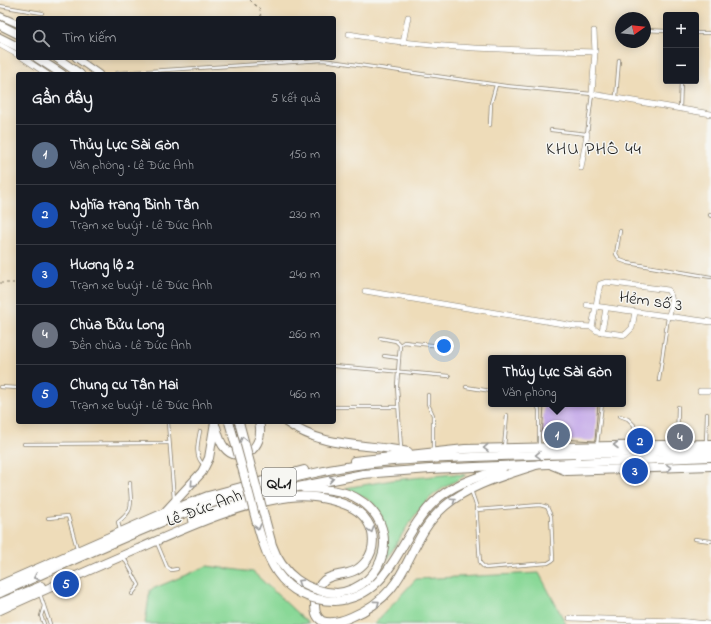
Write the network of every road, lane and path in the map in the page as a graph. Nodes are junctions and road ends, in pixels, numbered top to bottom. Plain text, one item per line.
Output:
1 (250, 0) edge
2 (0, 6) edge
3 (42, 13) dead end
4 (0, 16) edge
5 (261, 16) edge
6 (408, 17) dead end
7 (16, 23) edge
8 (0, 24) edge
9 (594, 30) dead end
10 (651, 30) edge
11 (663, 31) edge
12 (16, 33) edge
13 (699, 33) edge
14 (711, 33) edge
15 (349, 34) dead end
16 (0, 38) edge
17 (403, 43) junction
18 (0, 45) edge
19 (16, 46) edge
20 (595, 52) junction
21 (16, 54) edge
22 (26, 60) edge
23 (40, 60) edge
24 (60, 60) edge
25 (79, 60) edge
26 (323, 60) edge
27 (323, 60) edge
28 (620, 60) dead end
29 (44, 72) edge
30 (59, 72) edge
31 (77, 72) edge
32 (96, 72) edge
33 (133, 72) edge
34 (681, 84) edge
35 (496, 85) junction
36 (592, 94) junction
37 (616, 98) junction
38 (680, 109) junction
39 (711, 114) edge
40 (490, 125) dead end
41 (551, 130) dead end
42 (586, 134) junction
43 (581, 168) dead end
44 (620, 231) dead end
45 (711, 277) edge
46 (0, 283) edge
47 (14, 283) dead end
48 (365, 291) dead end
49 (587, 305) dead end
50 (595, 306) junction
51 (606, 308) junction
52 (635, 312) junction
53 (668, 317) junction
54 (711, 322) edge
55 (592, 327) junction
56 (602, 332) junction
57 (380, 338) dead end
58 (400, 344) junction
59 (450, 347) dead end
60 (384, 356) dead end
61 (399, 358) junction
62 (336, 366) edge
63 (398, 370) junction
64 (449, 376) dead end
65 (659, 380) dead end
66 (0, 387) edge
67 (466, 387) dead end
68 (16, 388) edge
69 (488, 391) edge
70 (700, 391) dead end
71 (711, 391) edge
72 (428, 395) dead end
73 (336, 407) edge
74 (397, 407) junction
75 (538, 407) edge
76 (602, 407) edge
77 (678, 407) dead end
78 (707, 414) dead end
79 (507, 415) dead end
80 (620, 416) dead end
81 (168, 424) edge
82 (215, 424) edge
83 (216, 424) edge
84 (231, 424) edge
85 (240, 424) edge
86 (259, 424) edge
87 (289, 424) edge
88 (200, 431) dead end
89 (168, 443) junction
90 (24, 444) dead end
91 (677, 444) junction
92 (597, 445) junction
93 (636, 445) junction
94 (539, 446) junction
95 (709, 446) edge
96 (504, 447) junction
97 (449, 450) junction
98 (401, 455) junction
99 (433, 455) junction
100 (711, 457) edge
101 (444, 458) junction
102 (577, 458) junction
103 (543, 464) junction
104 (205, 466) junction
105 (512, 466) junction
106 (711, 466) edge
107 (130, 483) dead end
108 (470, 485) junction
109 (293, 488) junction
110 (174, 503) junction
111 (344, 504) junction
112 (476, 510) junction
113 (164, 513) junction
114 (48, 518) dead end
115 (380, 522) junction
116 (186, 525) junction
117 (121, 532) junction
118 (695, 539) dead end
119 (156, 541) junction
120 (711, 541) edge
121 (78, 551) junction
122 (122, 556) junction
123 (177, 569) dead end
124 (0, 585) edge
125 (39, 592) junction
126 (0, 593) edge
127 (132, 594) dead end
128 (0, 603) edge
129 (44, 606) junction
130 (0, 610) edge
131 (570, 618) dead end
132 (44, 624) edge
133 (50, 624) edge
134 (708, 624) edge

1 - 5 path
2 - 3 lane
4 - 7 street
6 - 17 street
8 - 12 highway
9 - 20 street
10 - 11 lane
13 - 14 lane
15 - 17 street
16 - 19 highway
17 - 20 street
18 - 21 street
20 - 36 street
22 - 29 street
23 - 30 highway
24 - 31 highway
25 - 32 street
26 - 35 lane
27 - 33 lane
28 - 37 lane
34 - 38 lane
35 - 36 lane
35 - 40 lane
36 - 37 street
36 - 42 lane
37 - 38 street
38 - 39 street
41 - 42 lane
42 - 43 street
44 - 45 lane
46 - 47 path
48 - 55 street
49 - 50 street, Hẻm số 3
50 - 51 street, Hẻm số 3
50 - 53 street
50 - 55 street
51 - 52 street, Hẻm số 3
51 - 56 street
52 - 53 street, Hẻm số 3
52 - 56 street
53 - 54 street, Hẻm số 3
53 - 65 lane
55 - 56 street
57 - 58 lane
58 - 59 lane
58 - 61 lane
60 - 61 lane
61 - 63 lane
62 - 63 lane
63 - 64 lane
63 - 74 lane
66 - 68 lane
67 - 69 lane
70 - 71 street
72 - 99 lane
73 - 74 lane
74 - 98 lane
75 - 94 lane
76 - 92 lane
77 - 91 lane
78 - 95 lane
79 - 96 lane
80 - 93 lane
81 - 89 lane
82 - 104 highway
83 - 86 highway
84 -> 108 highway, bridge
115 -> 85 highway, bridge
87 - 98 highway
88 - 104 lane
89 - 90 lane
89 - 110 lane
91 - 93 highway, Lê Đức Anh / QL.1
91 - 95 highway, Lê Đức Anh / QL.1
93 -> 92 highway, Lê Đức Anh / QL.1
92 - 94 highway, Lê Đức Anh / QL.1
94 - 96 highway, Lê Đức Anh / QL.1
95 - 102 highway, Lê Đức Anh / QL.1
96 -> 97 highway, Lê Đức Anh / QL.1
97 - 99 highway, Lê Đức Anh / QL.1
97 - 101 highway
98 - 99 highway, Lê Đức Anh / QL.1
98 - 99 highway
98 - 113 highway, Lê Đức Anh / QL.1
98 -> 126 highway, Lê Đức Anh / QL.1
99 - 101 highway, Lê Đức Anh / QL.1
100 - 102 highway, Lê Đức Anh / QL.1
102 -> 101 highway, Lê Đức Anh / QL.1
102 - 103 highway, Lê Đức Anh / QL.1
103 - 105 highway, Lê Đức Anh / QL.1
103 -> 106 highway, Lê Đức Anh / QL.1
103 - 108 highway, Lê Đức Anh / QL.1
104 -> 110 highway
105 - 108 highway
109 -> 105 highway, Lê Đức Anh / QL.1
107 - 117 lane
111 -> 108 highway, Lê Đức Anh / QL.1
108 - 112 lane
109 - 115 highway
109 - 116 highway, Lê Đức Anh / QL.1
110 - 113 highway
111 - 115 highway
111 - 116 highway, Lê Đức Anh / QL.1
112 - 112 lane
113 - 117 highway, Lê Đức Anh / QL.1
114 - 121 lane
116 - 119 highway, Lê Đức Anh / QL.1
116 - 128 highway, Lê Đức Anh / QL.1
117 - 121 highway, Lê Đức Anh / QL.1
118 - 120 lane
119 - 122 highway, Lê Đức Anh / QL.1
119 - 123 lane
121 - 124 highway, Lê Đức Anh / QL.1
122 - 125 highway, Lê Đức Anh / QL.1
122 - 127 lane
125 - 129 lane
125 - 130 highway, Lê Đức Anh / QL.1
129 - 132 lane
129 - 133 lane
131 - 134 street

